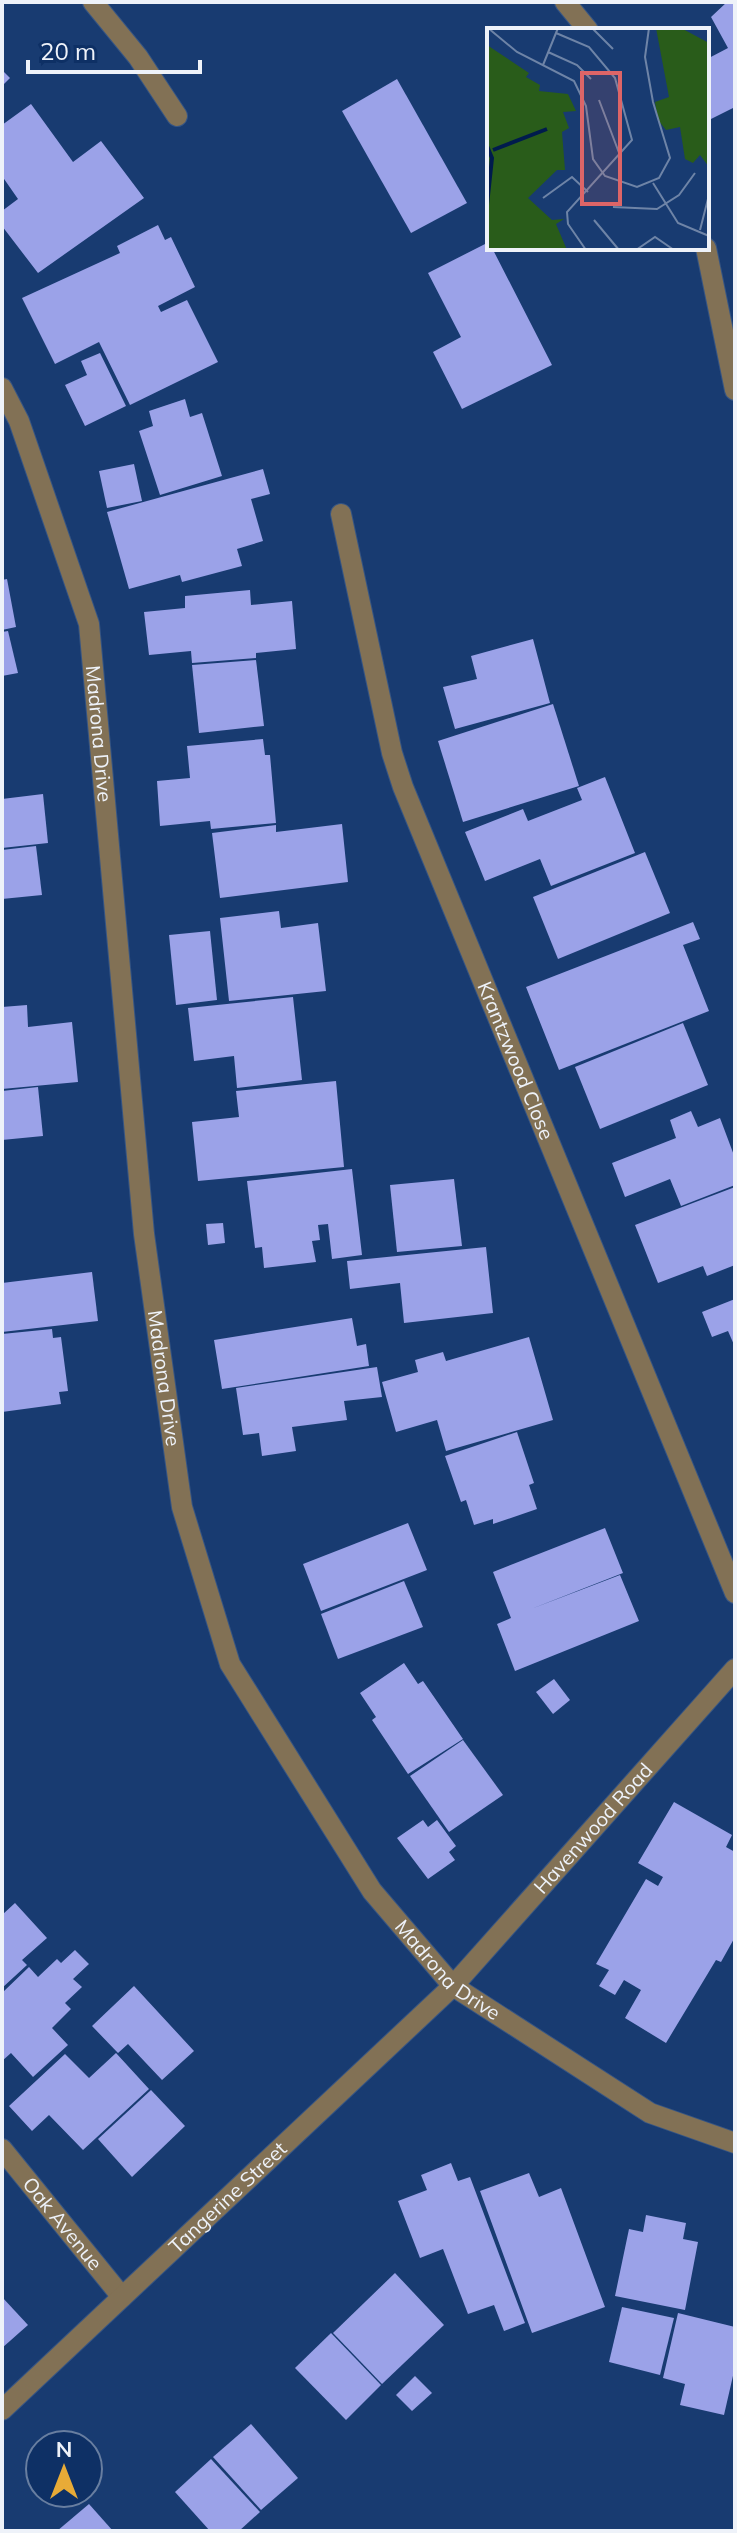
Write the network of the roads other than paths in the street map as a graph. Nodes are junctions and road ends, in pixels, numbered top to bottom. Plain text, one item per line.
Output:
1 (93, 2) edge
2 (565, 2) edge
3 (586, 28) edge
4 (177, 116) dead end
5 (706, 250) edge
6 (2, 388) edge
7 (735, 390) edge
8 (341, 514) dead end
9 (735, 1593) edge
10 (735, 1669) edge
11 (453, 1986) junction
12 (735, 2143) edge
13 (2, 2149) edge
14 (122, 2297) junction
15 (2, 2410) edge

1 - 4 street
2 - 3 street
5 - 7 street
6 - 11 street, Madrona Drive
8 - 9 street, Krantzwood Close
10 - 11 street, Havenwood Road
11 - 12 street, Madrona Drive
11 - 14 street, Tangerine Street
13 - 14 street, Oak Avenue
14 - 15 street, Tangerine Street

